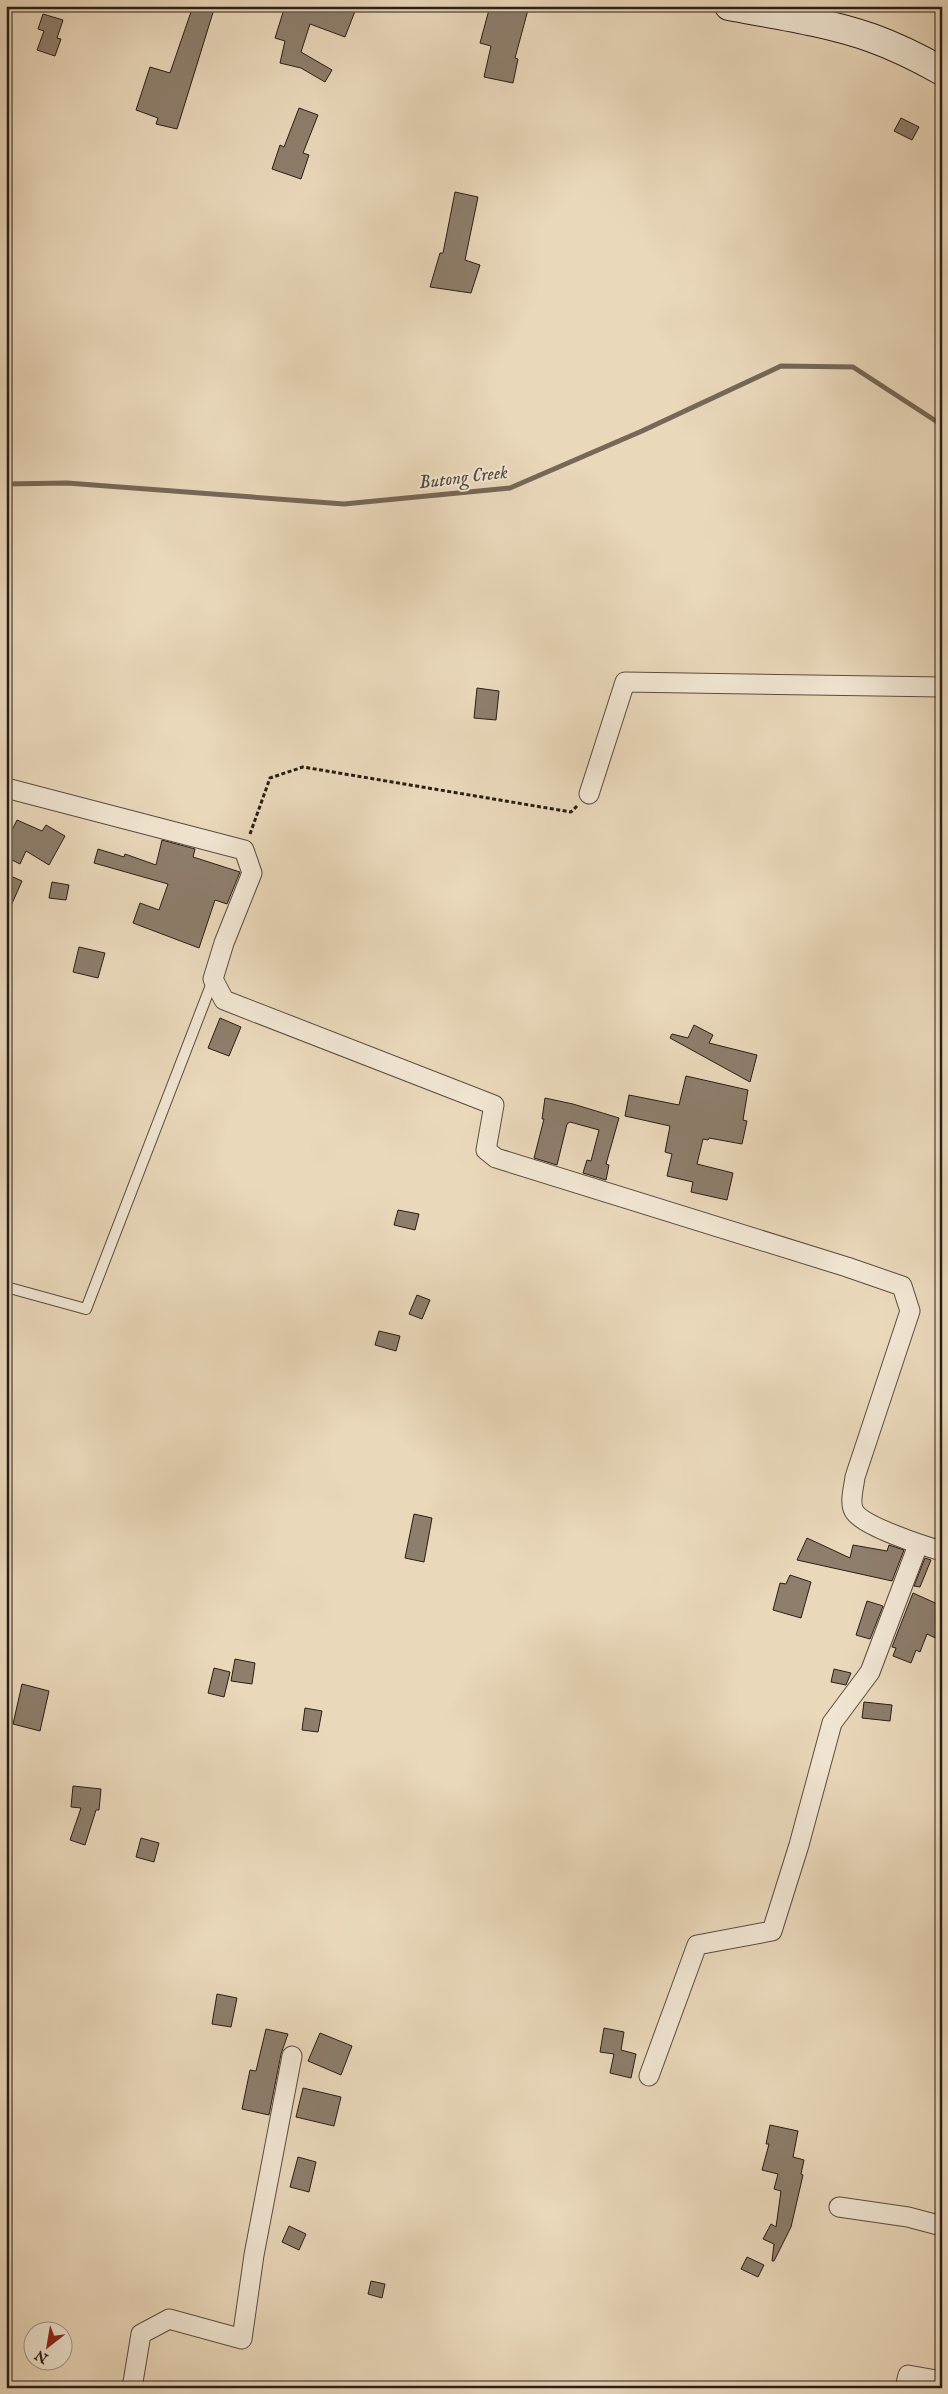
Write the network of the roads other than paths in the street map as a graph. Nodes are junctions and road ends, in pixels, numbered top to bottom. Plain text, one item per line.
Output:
1 (729, 6) edge
2 (942, 71) edge
3 (942, 687) edge
4 (6, 788) edge
5 (589, 794) road end
6 (213, 979) junction
7 (6, 1287) edge
8 (918, 1545) junction
9 (942, 1551) edge
10 (292, 2056) dead end
11 (649, 2076) dead end
12 (839, 2207) dead end
13 (942, 2226) edge
14 (942, 2381) edge
15 (132, 2388) edge
16 (905, 2388) edge

1 - 2 street
3 - 5 street
4 - 6 street
6 - 7 lane
6 - 8 street
8 - 9 street
8 - 11 street
10 - 15 street
12 - 13 street
14 - 16 street

